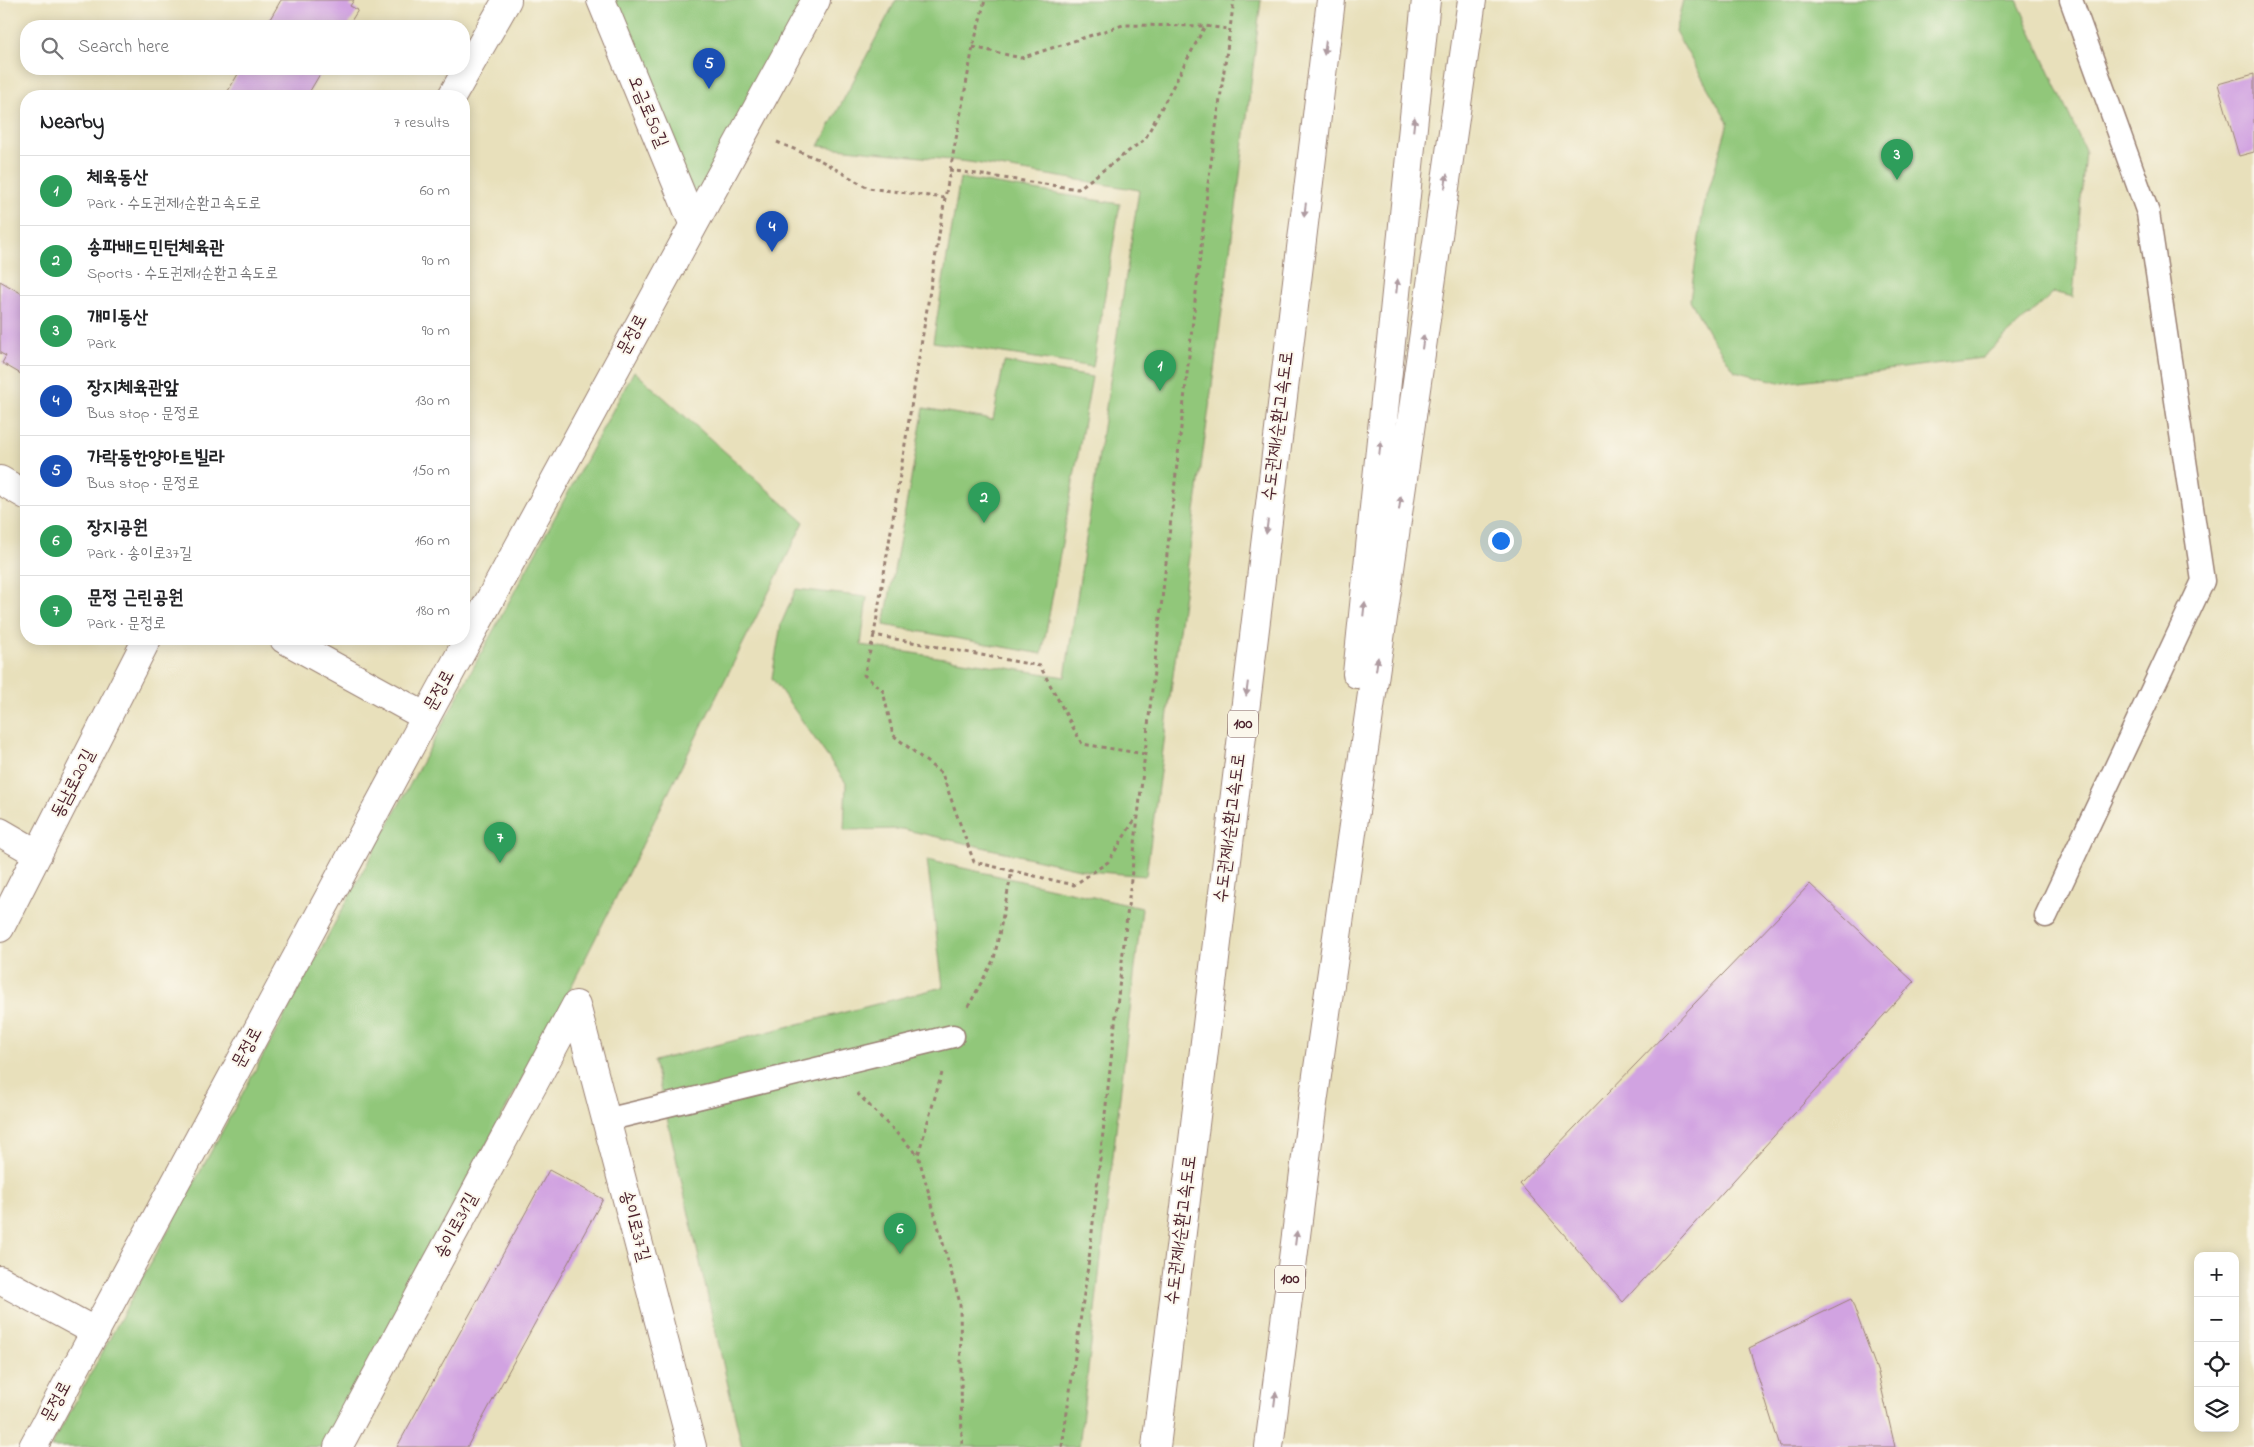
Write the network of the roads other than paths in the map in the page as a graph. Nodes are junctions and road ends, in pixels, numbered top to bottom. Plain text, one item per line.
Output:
1 (507, 0) edge
2 (601, 0) edge
3 (816, 0) edge
4 (1331, 0) edge
5 (1426, 0) edge
6 (1472, 0) edge
7 (2071, 0) edge
8 (470, 65) edge
9 (464, 75) edge
10 (455, 90) edge
11 (694, 223) junction
12 (0, 480) edge
13 (20, 492) edge
14 (470, 636) edge
15 (144, 645) edge
16 (295, 645) edge
17 (465, 645) edge
18 (426, 717) junction
19 (0, 832) edge
20 (38, 854) junction
21 (2046, 916) dead end
22 (0, 928) edge
23 (576, 1005) joint
24 (953, 1036) road end
25 (1312, 1110) junction
26 (606, 1120) junction
27 (0, 1280) edge
28 (96, 1332) junction
29 (33, 1447) edge
30 (338, 1447) edge
31 (692, 1447) edge
32 (1156, 1447) edge
33 (1268, 1447) edge

1 - 8 main road
2 - 11 main road, 오금로50길
3 - 11 main road, 문정로
4 -> 32 main road, 수도권제1순환고속도로 / 100
25 -> 5 main road, 100
25 -> 6 main road, 100
7 - 21 lane
9 - 10 main road
11 - 14 main road, 문정로
12 - 13 main road
15 - 20 main road, 동남로20길
16 - 18 main road
17 - 18 main road, 문정로
18 - 28 main road, 문정로
19 - 20 main road
20 - 22 main road, 동남로20길
23 - 26 main road, 송이로37길
23 - 30 main road, 송이로31길
24 - 26 lane
33 -> 25 main road, 100
26 - 31 main road, 송이로37길
27 - 28 main road
28 - 29 main road, 문정로

